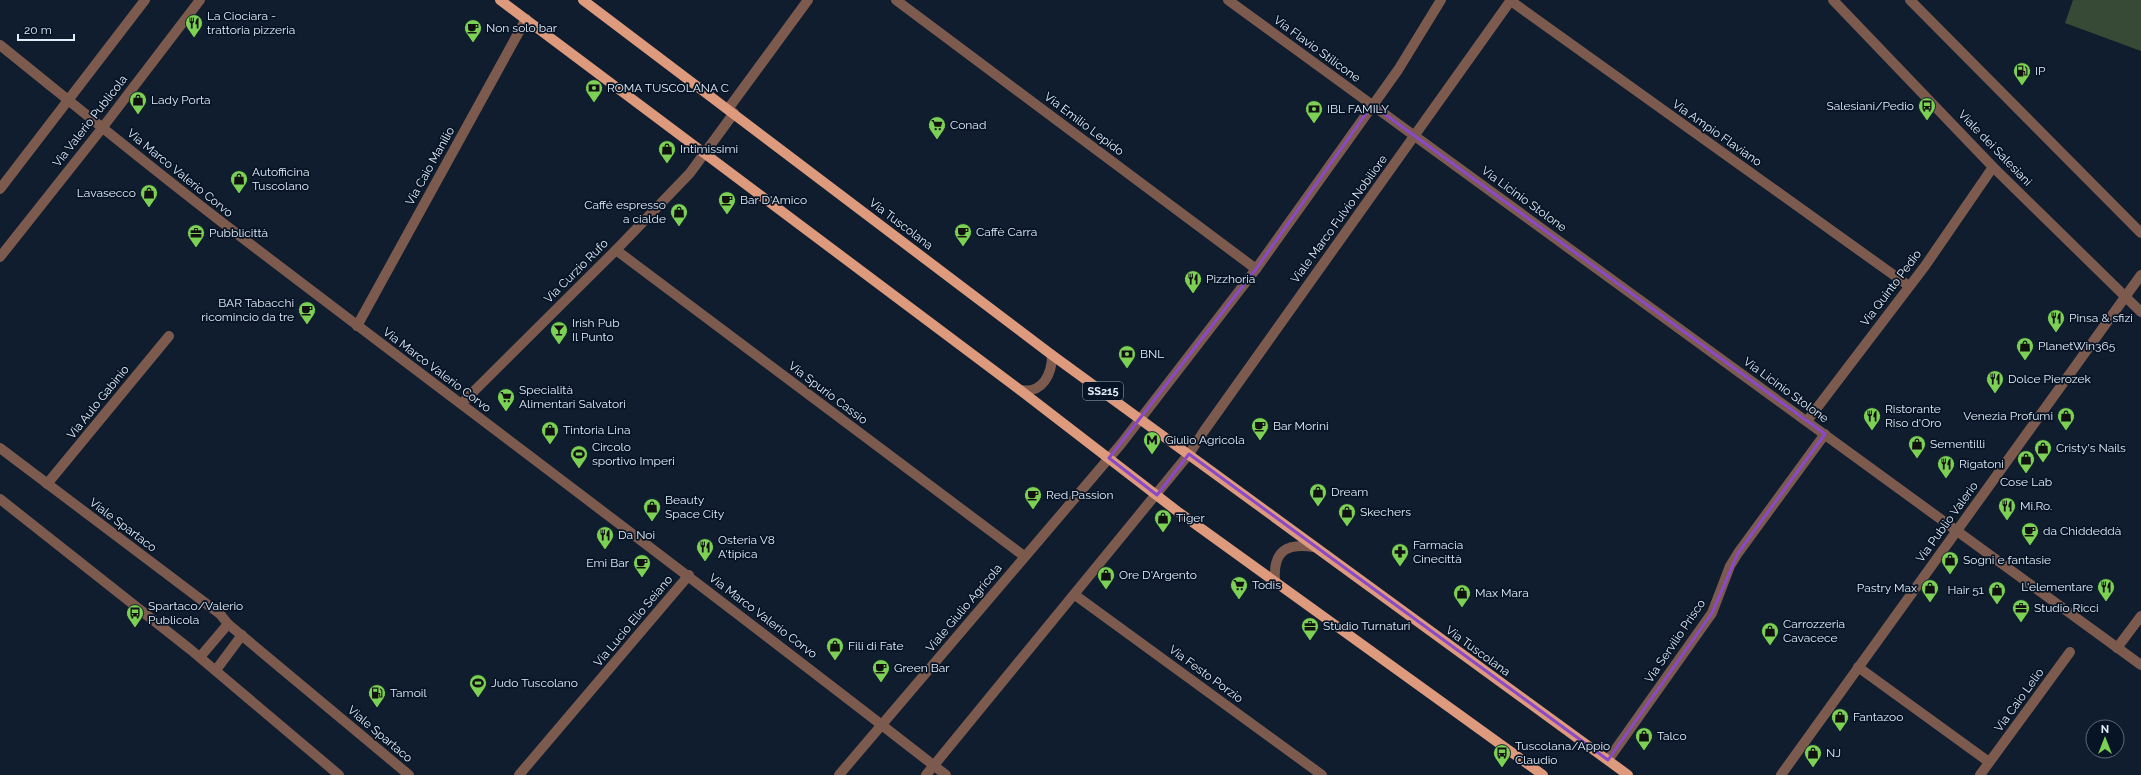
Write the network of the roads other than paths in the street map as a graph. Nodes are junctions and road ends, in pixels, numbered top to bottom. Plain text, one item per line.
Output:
1 (145, 0) edge
2 (200, 0) edge
3 (500, 0) edge
4 (583, 0) edge
5 (808, 0) edge
6 (896, 0) edge
7 (1228, 0) edge
8 (1441, 0) edge
9 (1832, 0) edge
10 (1910, 0) edge
11 (1511, 1) edge
12 (526, 20) junction
13 (0, 45) edge
14 (68, 100) junction
15 (1372, 105) junction
16 (731, 111) junction
17 (103, 127) junction
18 (1415, 136) junction
19 (703, 154) junction
20 (1993, 167) junction
21 (0, 189) edge
22 (2141, 233) edge
23 (616, 250) junction
24 (0, 257) edge
25 (1256, 269) junction
26 (2141, 275) edge
27 (1909, 286) junction
28 (2126, 297) junction
29 (2141, 312) edge
30 (357, 326) junction
31 (169, 336) dead end
32 (1052, 355) junction
33 (1020, 390) junction
34 (462, 403) junction
35 (1141, 419) junction
36 (1807, 421) junction
37 (1825, 434) junction
38 (0, 448) edge
39 (1189, 454) junction
40 (1109, 458) junction
41 (47, 484) junction
42 (1157, 495) junction
43 (0, 499) edge
44 (1957, 531) junction
45 (1314, 547) junction
46 (1024, 556) junction
47 (689, 576) junction
48 (1275, 580) junction
49 (1075, 595) junction
50 (2141, 616) edge
51 (228, 624) junction
52 (242, 635) junction
53 (2117, 648) junction
54 (2070, 652) dead end
55 (200, 657) junction
56 (2141, 665) edge
57 (1858, 668) junction
58 (216, 670) junction
59 (883, 724) junction
60 (1608, 760) junction
61 (1989, 762) junction
62 (934, 766) junction
63 (339, 775) edge
64 (409, 775) edge
65 (519, 775) edge
66 (839, 775) edge
67 (926, 775) edge
68 (946, 775) edge
69 (1322, 775) edge
70 (1544, 775) edge
71 (1628, 775) edge
72 (1781, 775) edge
73 (1980, 775) edge

1 - 14 street
2 - 17 street, Via Valerio Publicola
3 - 12 main road
4 - 16 main road, Via Tuscolana / SS215
5 - 16 street
6 - 25 street, Via Emilio Lepido
7 - 15 street, Via Flavio Stilicone
8 - 15 street
9 - 20 street, Viale dei Salesiani
10 - 22 street
11 - 18 street, Viale Marco Fulvio Nobiliore
11 - 27 street, Via Ampio Flaviano
12 - 19 main road
12 - 30 street, Via Caio Manilio
13 - 14 street, Via Marco Valerio Corvo
14 - 17 street, Via Marco Valerio Corvo
14 - 21 street
15 - 18 street, Via Flavio Stilicone
15 - 25 street
16 - 19 street
16 - 32 main road, Via Tuscolana / SS215
17 - 24 street, Via Valerio Publicola
17 - 30 street, Via Marco Valerio Corvo
18 - 36 street, Via Licinio Stolone
18 - 39 street, Viale Marco Fulvio Nobiliore
19 - 23 street, Via Curzio Rufo
19 - 33 main road
20 - 27 street, Via Quinto Pedio
20 - 28 street, Viale dei Salesiani
23 - 34 street, Via Curzio Rufo
23 - 46 street, Via Spurio Cassio
25 - 35 street
26 - 28 street, Via Publio Valerio
27 - 36 street, Via Quinto Pedio
28 - 29 street, Viale dei Salesiani
28 - 44 street, Via Publio Valerio
30 - 34 street, Via Marco Valerio Corvo
31 - 41 street, Via Aulo Gabinio
32 - 33 street
32 - 35 main road, Via Tuscolana / SS215
33 - 40 main road
34 - 47 street, Via Marco Valerio Corvo
35 - 39 main road, Via Tuscolana / SS215
35 - 40 street
36 - 37 street, Via Licinio Stolone
37 - 44 street, Via Licinio Stolone
37 - 60 street, Via Servilio Prisco
38 - 41 street, Viale Spartaco
39 - 42 street
39 - 45 main road, Via Tuscolana / SS215
40 - 42 main road
40 - 46 street, Viale Giulio Agricola
41 - 51 street, Viale Spartaco
42 - 48 main road
42 - 49 street
43 - 55 street
44 - 53 street, Via Licinio Stolone
44 - 57 street, Via Publio Valerio
45 - 48 street
45 - 60 main road, Via Tuscolana / SS215
46 - 59 street, Viale Giulio Agricola
47 - 59 street, Via Marco Valerio Corvo
47 - 65 street, Via Lucio Elio Seiano
48 - 70 main road
49 - 62 street
49 - 69 street, Via Festo Porzio
50 - 53 street
51 - 52 street, Viale Spartaco
51 - 55 street
52 - 58 street
52 - 64 street, Viale Spartaco
53 - 56 street, Via Licinio Stolone
54 - 61 street, Via Caio Lelio
55 - 58 street
57 - 61 street
57 - 72 street, Via Publio Valerio
58 - 63 street
59 - 62 street, Via Marco Valerio Corvo
59 - 66 street, Viale Giulio Agricola
60 - 71 main road, Via Tuscolana / SS215
61 - 73 street, Via Caio Lelio
62 - 67 street
62 - 68 street, Via Marco Valerio Corvo

